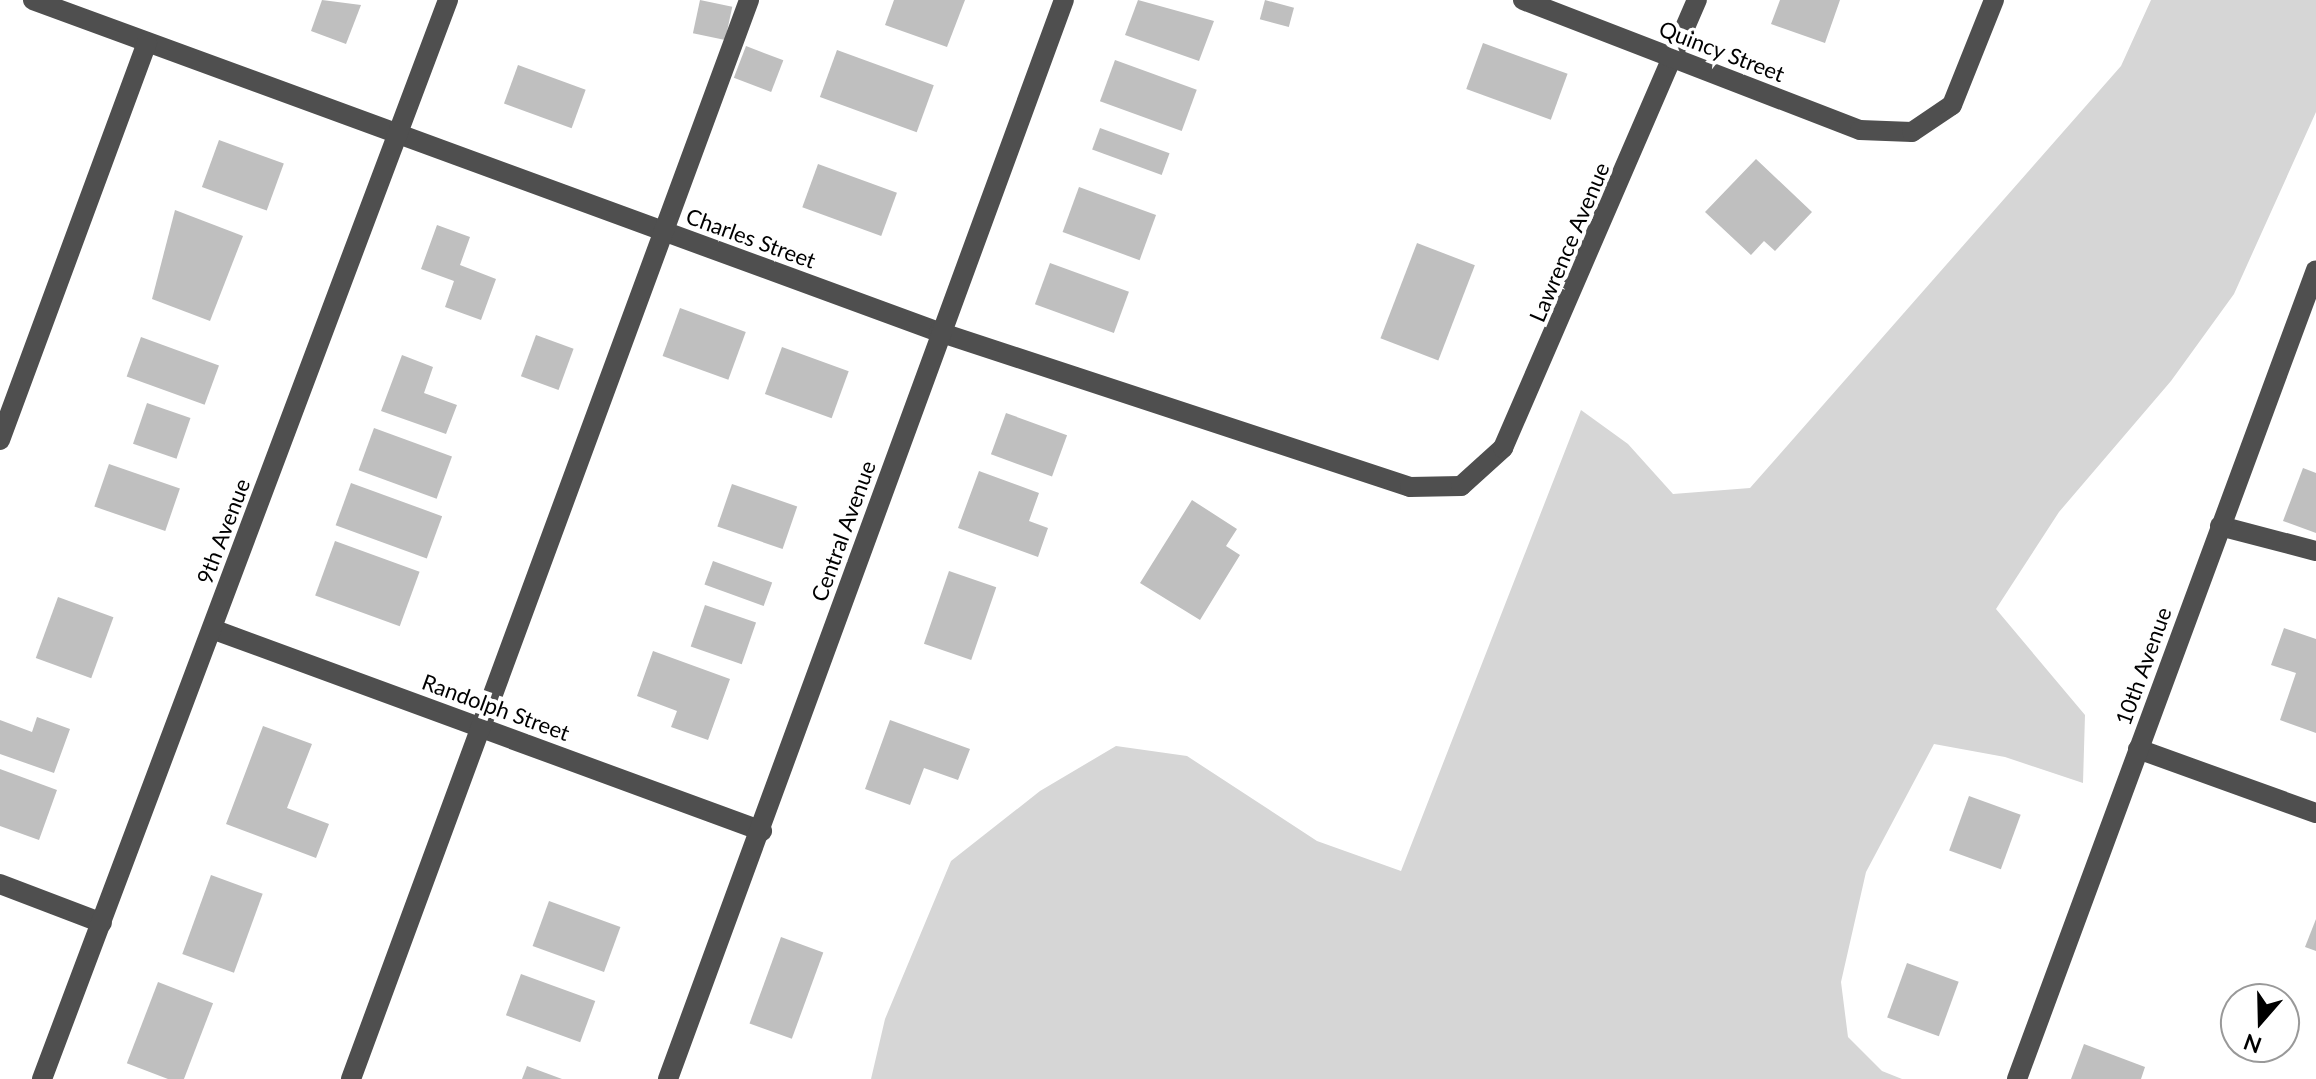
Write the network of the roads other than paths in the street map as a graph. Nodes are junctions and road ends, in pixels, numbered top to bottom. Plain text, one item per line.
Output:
1 (33, 0) edge
2 (448, 0) edge
3 (749, 0) edge
4 (1064, 0) edge
5 (1523, 0) edge
6 (1697, 0) edge
7 (1994, 0) edge
8 (147, 42) junction
9 (1673, 58) junction
10 (398, 134) junction
11 (667, 233) junction
12 (2316, 270) edge
13 (939, 332) junction
14 (0, 440) edge
15 (1461, 486) joint
16 (2220, 526) junction
17 (2316, 551) edge
18 (212, 629) junction
19 (486, 729) junction
20 (2138, 749) junction
21 (2316, 813) edge
22 (762, 831) junction
23 (0, 884) edge
24 (102, 923) junction
25 (42, 1079) edge
26 (351, 1079) edge
27 (668, 1079) edge
28 (2017, 1079) edge

1 - 8 street, Charles Street
2 - 10 street, 9th Avenue
3 - 11 street
4 - 13 street, Central Avenue
5 - 9 street, Quincy Street
6 - 9 street, Lawrence Avenue
7 - 9 street, Quincy Street
8 - 10 street, Charles Street
8 - 14 street
9 - 15 street, Lawrence Avenue
10 - 11 street, Charles Street
10 - 18 street, 9th Avenue
11 - 13 street, Charles Street
11 - 19 street
12 - 16 street, 10th Avenue
13 - 15 street, Charles Street
13 - 22 street, Central Avenue
16 - 17 street
16 - 20 street, 10th Avenue
18 - 19 street, Randolph Street
18 - 24 street, 9th Avenue
19 - 22 street, Randolph Street
19 - 26 street
20 - 21 street
20 - 28 street, 10th Avenue
22 - 27 street, Central Avenue
23 - 24 street
24 - 25 street, 9th Avenue

